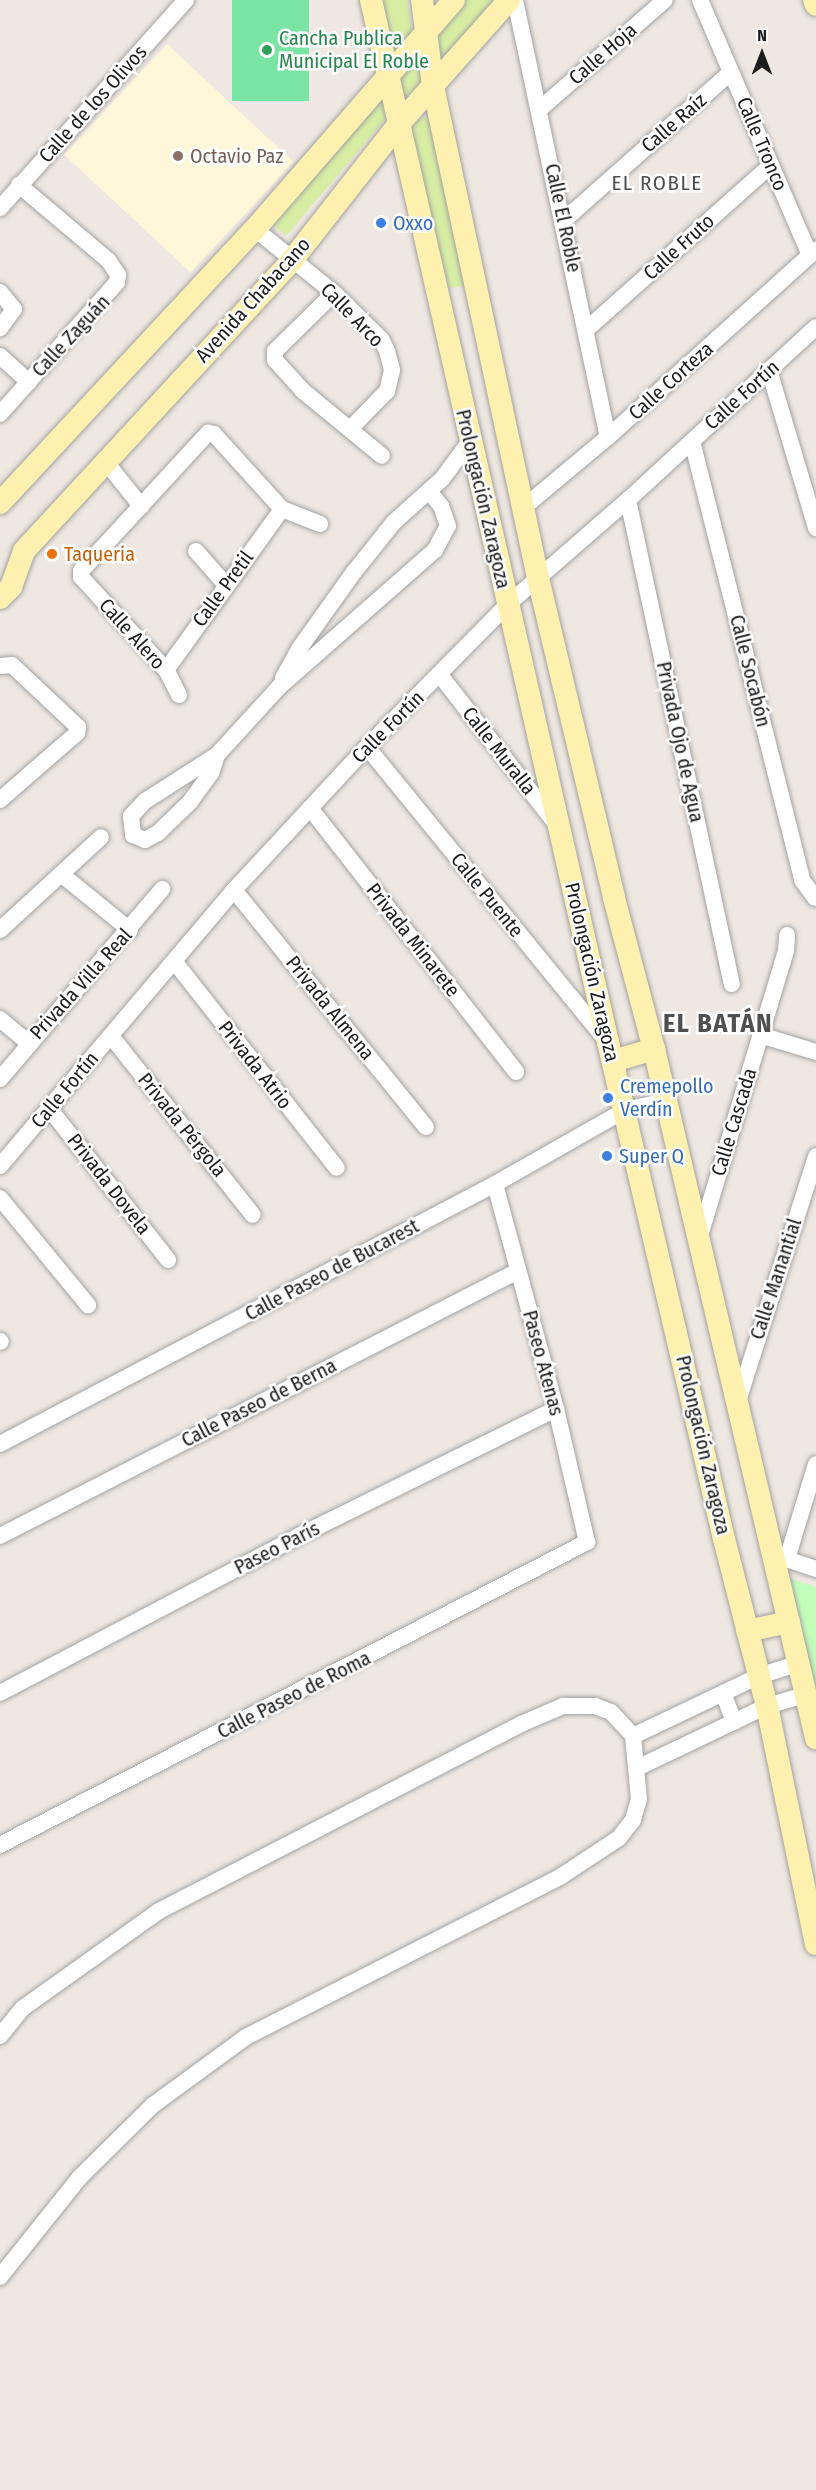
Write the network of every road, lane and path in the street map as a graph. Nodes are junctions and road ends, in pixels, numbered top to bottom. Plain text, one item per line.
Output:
1 (186, 0) edge
2 (371, 0) edge
3 (422, 0) edge
4 (454, 0) edge
5 (509, 0) edge
6 (515, 0) edge
7 (665, 0) edge
8 (700, 0) edge
9 (814, 0) edge
10 (816, 5) edge
11 (428, 28) junction
12 (731, 72) junction
13 (387, 73) junction
14 (433, 86) junction
15 (541, 108) junction
16 (398, 125) junction
17 (771, 165) junction
18 (19, 185) junction
19 (0, 208) edge
20 (562, 222) junction
21 (255, 229) junction
22 (813, 253) edge
23 (293, 259) junction
24 (0, 292) edge
25 (334, 293) junction
26 (816, 327) edge
27 (0, 328) edge
28 (588, 329) junction
29 (0, 356) edge
30 (769, 370) junction
31 (28, 382) junction
32 (0, 414) edge
33 (351, 428) junction
34 (608, 437) junction
35 (470, 441) junction
36 (692, 441) junction
37 (382, 456) dead end
38 (105, 461) junction
39 (429, 491) junction
40 (628, 500) junction
41 (0, 503) edge
42 (141, 506) junction
43 (523, 508) junction
44 (282, 509) junction
45 (320, 524) dead end
46 (816, 528) edge
47 (196, 551) dead end
48 (538, 578) junction
49 (226, 585) junction
50 (0, 598) edge
51 (507, 605) junction
52 (2, 665) edge
53 (166, 670) junction
54 (440, 675) junction
55 (279, 687) junction
56 (179, 695) dead end
57 (367, 747) junction
58 (217, 755) junction
59 (0, 801) edge
60 (310, 808) junction
61 (558, 826) junction
62 (100, 837) dead end
63 (61, 874) junction
64 (162, 889) dead end
65 (234, 890) junction
66 (614, 898) junction
67 (815, 898) edge
68 (577, 908) junction
69 (0, 930) edge
70 (130, 930) junction
71 (786, 934) dead end
72 (174, 961) junction
73 (732, 984) dead end
74 (0, 1019) edge
75 (760, 1035) junction
76 (111, 1036) junction
77 (30, 1043) junction
78 (654, 1049) junction
79 (610, 1052) junction
80 (816, 1052) edge
81 (516, 1072) dead end
82 (0, 1079) edge
83 (666, 1101) junction
84 (49, 1108) junction
85 (625, 1110) junction
86 (426, 1127) dead end
87 (816, 1156) edge
88 (0, 1166) edge
89 (337, 1168) dead end
90 (495, 1184) junction
91 (0, 1198) edge
92 (253, 1215) dead end
93 (699, 1241) junction
94 (168, 1260) dead end
95 (518, 1270) junction
96 (88, 1305) dead end
97 (738, 1402) junction
98 (556, 1409) junction
99 (0, 1444) edge
100 (816, 1464) edge
101 (0, 1536) edge
102 (586, 1542) joint
103 (779, 1556) junction
104 (816, 1569) edge
105 (789, 1622) junction
106 (747, 1631) junction
107 (800, 1663) junction
108 (759, 1676) junction
109 (0, 1693) edge
110 (723, 1693) junction
111 (808, 1694) junction
112 (767, 1706) junction
113 (734, 1722) junction
114 (633, 1736) junction
115 (816, 1738) edge
116 (639, 1767) junction
117 (0, 1845) edge
118 (815, 1934) edge
119 (0, 2036) edge
120 (0, 2277) edge

1 - 18 street, Calle de los Olivos
2 - 13 street, Prolongación Zaragoza
3 - 11 street, Prolongación Zaragoza
4 - 11 street
5 - 14 street, Avenida Chabacano
6 - 15 street, Calle El Roble
7 - 15 street, Calle Hoja
8 - 12 street, Calle Tronco
9 - 10 street
11 - 13 street
11 - 14 street, Prolongación Zaragoza
12 - 17 street, Calle Tronco
12 - 20 street, Calle Raíz
13 - 16 street, Prolongación Zaragoza
13 - 21 street
14 - 16 street, Avenida Chabacano
14 - 43 street, Prolongación Zaragoza
15 - 20 street, Calle El Roble
16 - 23 street, Avenida Chabacano
16 - 35 street, Prolongación Zaragoza
17 - 22 street, Calle Tronco
17 - 28 street, Calle Fruto
18 - 19 street, Calle de los Olivos
18 - 31 street, Calle Zaguán
20 - 28 street, Calle El Roble
21 - 23 street, Calle Arco
21 - 41 street
22 - 34 street, Calle Corteza
23 - 25 street, Calle Arco
23 - 38 street, Avenida Chabacano
24 - 27 street
25 - 33 street, Calle Arco
25 - 33 street
26 - 30 street, Calle Fortín
28 - 34 street, Calle El Roble
29 - 31 street
30 - 36 street, Calle Fortín
30 - 46 street
31 - 32 street, Calle Zaguán
33 - 37 street
34 - 43 street, Calle Corteza
35 - 39 street
35 - 51 street, Prolongación Zaragoza
36 - 40 street, Calle Fortín
36 - 67 street, Calle Socabón
38 - 42 street
38 - 50 street, Avenida Chabacano
39 - 55 street
39 - 55 street
40 - 48 street, Calle Fortín
40 - 73 street, Privada Ojo de Agua
42 - 44 street
42 - 53 street, Calle Alero
43 - 48 street, Prolongación Zaragoza
44 - 45 street
44 - 49 street, Calle Pretil
47 - 49 street
48 - 51 street, Calle Fortín
48 - 66 street, Prolongación Zaragoza
49 - 53 street, Calle Pretil
51 - 54 street, Calle Fortín
51 - 61 street, Prolongación Zaragoza
52 - 59 street
53 - 56 street, Calle Alero
54 - 57 street, Calle Fortín
54 - 61 street, Calle Muralla
55 - 58 street
57 - 60 street, Calle Fortín
57 - 79 street, Calle Puente
58 - 58 street
60 - 65 street, Calle Fortín
60 - 81 street, Privada Minarete
61 - 68 street, Prolongación Zaragoza
62 - 63 street
63 - 69 street
63 - 70 street
64 - 70 street, Privada Villa Real
65 - 72 street, Calle Fortín
65 - 86 street, Privada Almena
66 - 68 street
66 - 78 street, Prolongación Zaragoza
68 - 79 street, Prolongación Zaragoza
70 - 77 street, Privada Villa Real
71 - 75 street, Calle Cascada
72 - 76 street, Calle Fortín
72 - 89 street, Privada Atrio
74 - 77 street
75 - 80 street
75 - 93 street, Calle Cascada
76 - 84 street, Calle Fortín
76 - 92 street, Privada Pérgola
77 - 82 street, Privada Villa Real
78 - 79 street
78 - 83 street, Prolongación Zaragoza
79 - 85 street, Prolongación Zaragoza
83 - 85 street, Calle Paseo de Bucarest
83 - 93 street, Prolongación Zaragoza
84 - 88 street, Calle Fortín
84 - 94 street, Privada Dovela
85 - 90 street, Calle Paseo de Bucarest
85 - 106 street, Prolongación Zaragoza
87 - 97 street, Calle Manantial
90 - 95 street, Paseo Atenas
90 - 99 street, Calle Paseo de Bucarest
91 - 96 street
93 - 97 street, Prolongación Zaragoza
95 - 98 street, Paseo Atenas
95 - 101 street, Calle Paseo de Berna
97 - 103 street, Prolongación Zaragoza
98 - 102 street, Paseo Atenas
98 - 109 street, Paseo París
100 - 103 street
102 - 117 street, Calle Paseo de Roma
103 - 104 street
103 - 105 street, Prolongación Zaragoza
105 - 106 street
105 - 107 street, Prolongación Zaragoza
106 - 108 street, Prolongación Zaragoza
107 - 108 street
107 - 111 street, Prolongación Zaragoza
108 - 110 street
108 - 112 street, Prolongación Zaragoza
110 - 113 street
110 - 114 street
111 - 112 street
111 - 115 street, Prolongación Zaragoza
112 - 113 street
112 - 118 street, Prolongación Zaragoza
113 - 116 street
114 - 116 street
114 - 119 street
116 - 120 street

